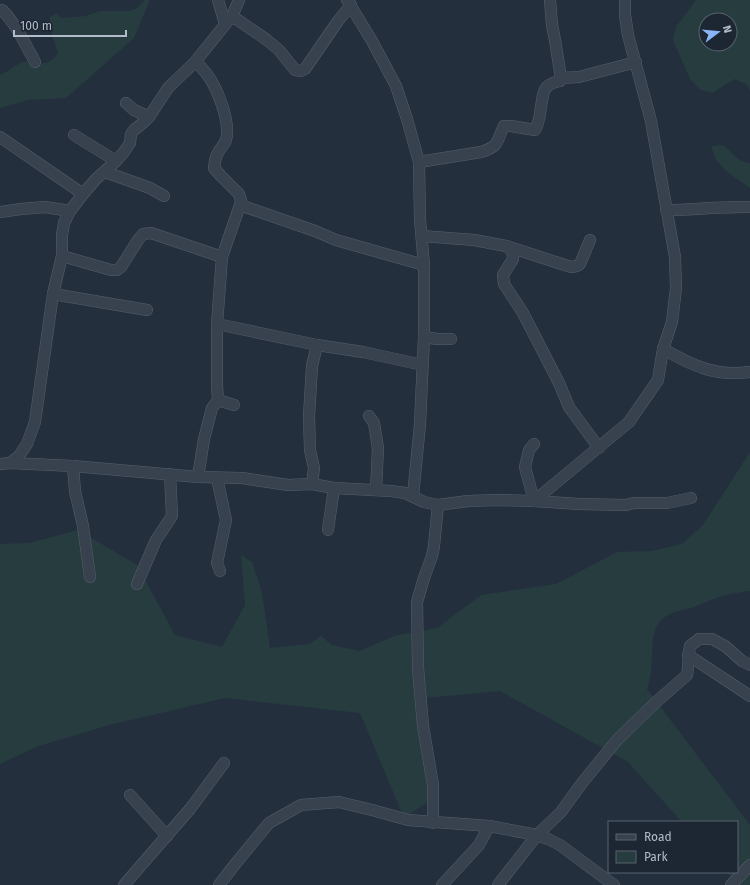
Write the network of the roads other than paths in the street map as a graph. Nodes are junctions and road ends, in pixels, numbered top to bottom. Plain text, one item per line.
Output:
1 (218, 0) edge
2 (239, 0) edge
3 (550, 0) edge
4 (625, 0) edge
5 (349, 2) edge
6 (1, 8) edge
7 (228, 20) junction
8 (35, 62) dead end
9 (195, 62) junction
10 (636, 62) junction
11 (561, 78) junction
12 (126, 103) dead end
13 (149, 117) junction
14 (74, 135) dead end
15 (0, 137) edge
16 (116, 161) junction
17 (419, 162) junction
18 (105, 172) junction
19 (82, 194) junction
20 (164, 196) dead end
21 (240, 205) junction
22 (750, 207) edge
23 (666, 210) junction
24 (70, 211) junction
25 (0, 212) edge
26 (422, 236) junction
27 (590, 240) dead end
28 (506, 246) junction
29 (62, 256) junction
30 (222, 257) junction
31 (424, 265) junction
32 (53, 294) junction
33 (147, 310) dead end
34 (217, 324) junction
35 (424, 337) junction
36 (451, 339) dead end
37 (317, 345) junction
38 (662, 349) junction
39 (423, 364) junction
40 (750, 372) edge
41 (218, 400) junction
42 (234, 405) dead end
43 (369, 416) dead end
44 (534, 444) dead end
45 (599, 448) junction
46 (5, 464) edge
47 (73, 466) junction
48 (170, 474) junction
49 (198, 477) junction
50 (217, 478) junction
51 (312, 484) junction
52 (334, 488) junction
53 (376, 490) junction
54 (413, 496) junction
55 (691, 498) dead end
56 (534, 501) junction
57 (438, 505) junction
58 (328, 530) dead end
59 (220, 571) dead end
60 (90, 577) dead end
61 (137, 584) dead end
62 (688, 655) junction
63 (750, 666) edge
64 (750, 696) edge
65 (224, 763) dead end
66 (130, 795) dead end
67 (433, 823) junction
68 (489, 826) junction
69 (537, 835) junction
70 (167, 836) junction
71 (750, 865) edge
72 (124, 885) edge
73 (219, 885) edge
74 (442, 885) edge
75 (498, 885) edge
76 (614, 885) edge
77 (731, 885) edge

1 - 7 street
2 - 7 street
3 - 11 street
4 - 10 street
5 - 7 street
5 - 17 street
6 - 8 street
7 - 9 street
9 - 13 street
9 - 21 street
10 - 11 street
10 - 23 street
11 - 17 street
12 - 13 street
13 - 16 street
14 - 16 street
15 - 19 street
16 - 18 street
17 - 26 street
18 - 19 street
18 - 20 street
19 - 24 street
21 - 30 street
21 - 31 street
22 - 23 street
23 - 38 street
24 - 25 street
24 - 29 street
26 - 28 street
26 - 31 street
27 - 28 street
28 - 45 street
29 - 30 street
29 - 32 street
30 - 34 street
31 - 35 street
32 - 33 street
32 - 46 street
34 - 37 street
34 - 41 street
35 - 36 street
35 - 39 street
37 - 39 street
37 - 51 street
38 - 40 street
38 - 45 street
39 - 54 street
41 - 42 street
41 - 49 street
43 - 53 street
44 - 56 street
45 - 56 street
46 - 47 street
47 - 48 street
47 - 60 street
48 - 49 street
48 - 61 street
49 - 50 street
50 - 51 street
50 - 59 street
51 - 52 street
52 - 53 street
52 - 58 street
53 - 54 street
54 - 57 street
55 - 56 street
56 - 57 street
57 - 67 street
62 - 63 street
62 - 64 street
62 - 69 street
65 - 70 street
66 - 70 street
67 - 68 street
67 - 73 street
68 - 69 street
68 - 74 street
69 - 75 street
69 - 76 street
70 - 72 street
71 - 77 street

